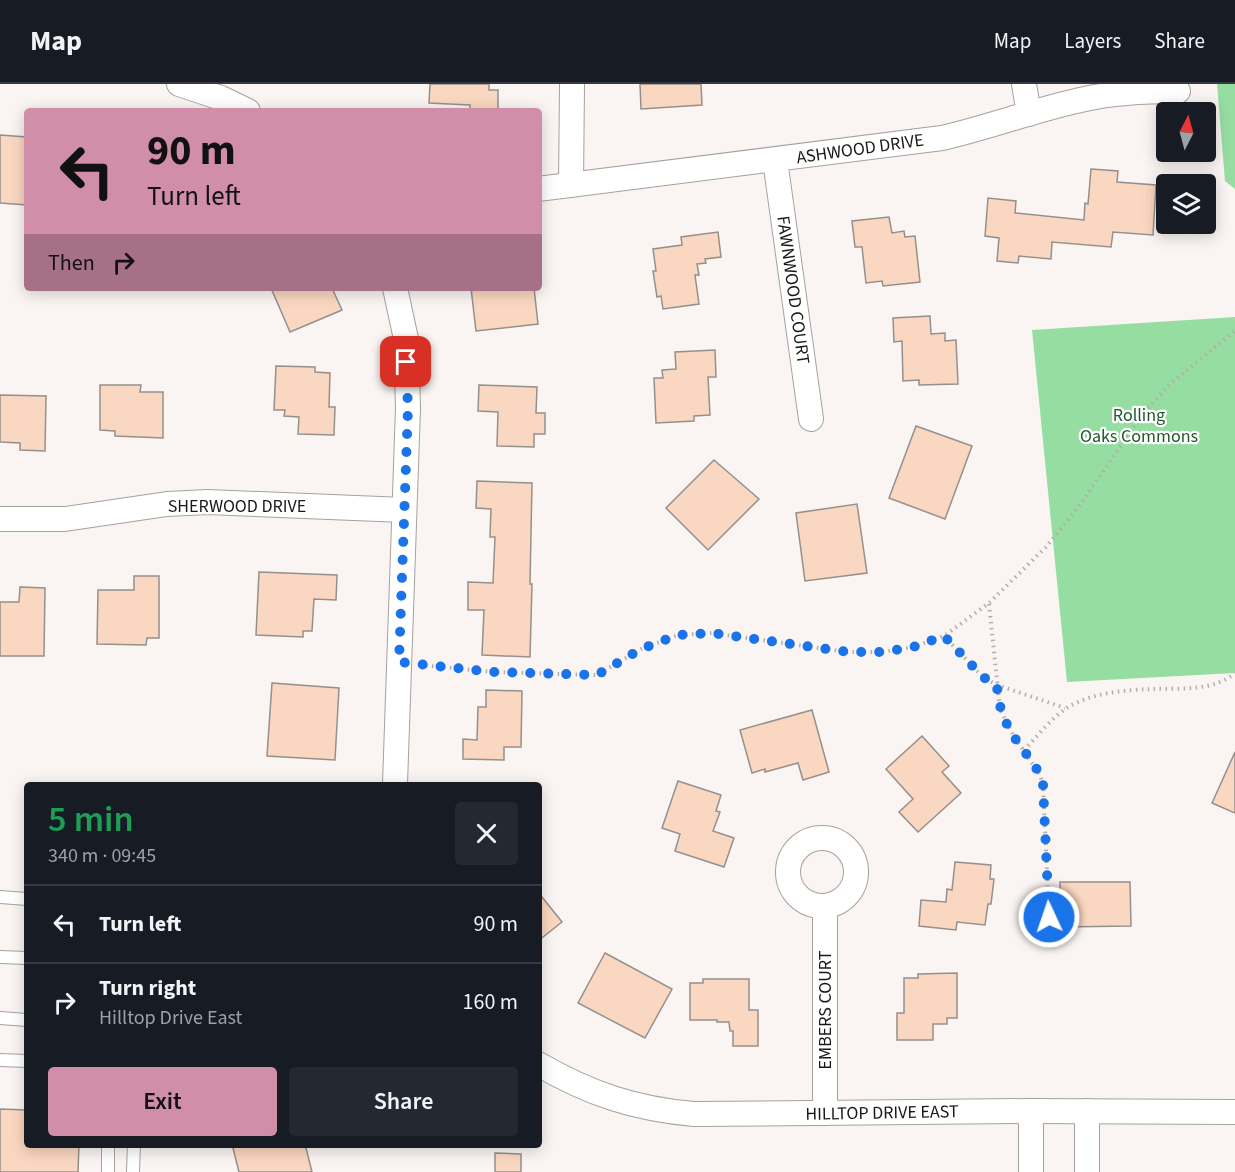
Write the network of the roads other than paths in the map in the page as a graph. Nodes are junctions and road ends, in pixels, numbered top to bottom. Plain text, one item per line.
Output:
1 (179, 84) edge
2 (572, 84) edge
3 (1024, 84) edge
4 (1178, 91) dead end
5 (242, 108) edge
6 (1029, 114) junction
7 (775, 160) junction
8 (571, 185) junction
9 (542, 189) edge
10 (396, 291) edge
11 (811, 419) dead end
12 (404, 510) junction
13 (0, 519) edge
14 (395, 782) edge
15 (0, 897) edge
16 (24, 899) edge
17 (825, 907) dead end
18 (0, 957) edge
19 (24, 958) edge
20 (0, 1018) edge
21 (24, 1020) edge
22 (0, 1060) edge
23 (24, 1061) edge
24 (542, 1066) edge
25 (1031, 1111) junction
26 (1087, 1111) junction
27 (1235, 1112) edge
28 (825, 1113) junction
29 (108, 1148) edge
30 (134, 1148) edge
31 (108, 1172) edge
32 (133, 1172) edge
33 (1031, 1172) edge
34 (1087, 1172) edge

1 - 5 street
2 - 8 street
3 - 6 street
4 - 6 street, ASHWOOD DRIVE
6 - 7 street, ASHWOOD DRIVE
7 - 8 street, ASHWOOD DRIVE
7 - 11 street, FAWNWOOD COURT
8 - 9 street, ASHWOOD DRIVE
10 - 12 street
12 - 13 street, SHERWOOD DRIVE
12 - 14 street
15 - 16 lane
17 - 28 street, EMBERS COURT
18 - 19 lane
20 - 21 lane
22 - 23 lane
24 - 28 street, HILLTOP DRIVE EAST
25 - 26 street, HILLTOP DRIVE EAST
25 - 28 street, HILLTOP DRIVE EAST
25 - 33 street
26 - 27 street, HILLTOP DRIVE EAST
26 - 34 street
29 - 31 lane
30 - 32 lane

